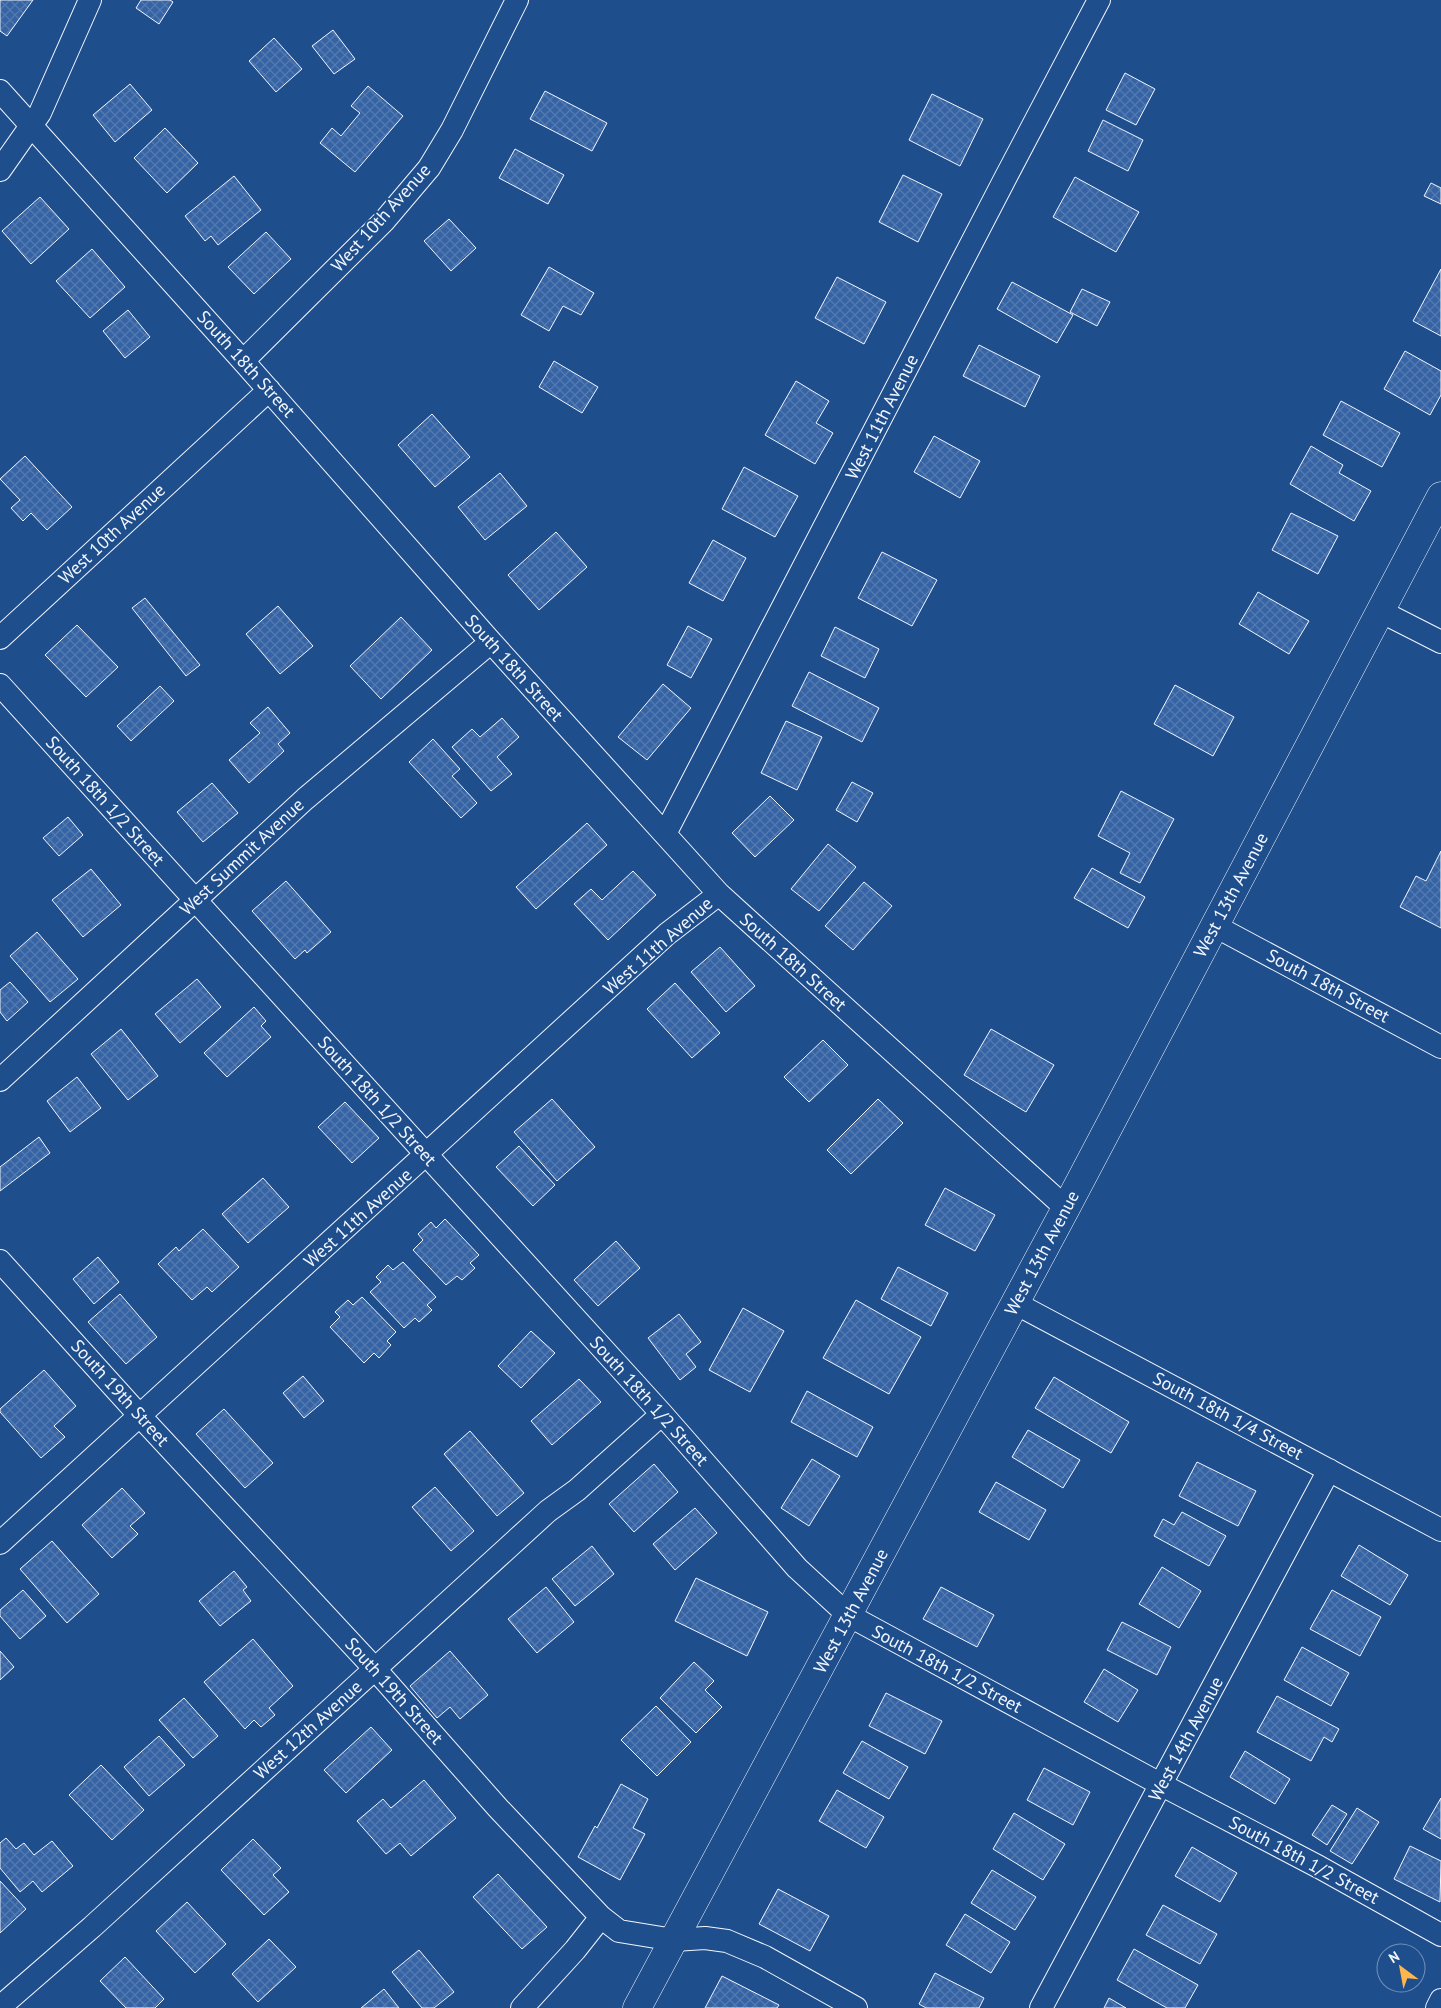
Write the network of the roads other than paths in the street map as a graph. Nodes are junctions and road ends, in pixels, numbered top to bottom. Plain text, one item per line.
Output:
1 (90, 0) edge
2 (517, 0) edge
3 (1099, 0) edge
4 (0, 91) edge
5 (32, 125) junction
6 (0, 170) edge
7 (244, 361) junction
8 (269, 390) junction
9 (1441, 496) edge
10 (1380, 611) junction
11 (0, 638) edge
12 (491, 642) junction
13 (1441, 642) edge
14 (0, 685) edge
15 (665, 834) junction
16 (718, 894) junction
17 (195, 900) junction
18 (1215, 926) junction
19 (1441, 1047) edge
20 (0, 1080) edge
21 (426, 1156) junction
22 (1066, 1208) junction
23 (0, 1261) edge
24 (1015, 1302) junction
25 (662, 1414) junction
26 (140, 1416) junction
27 (1329, 1470) junction
28 (1441, 1530) edge
29 (0, 1544) edge
30 (848, 1615) junction
31 (375, 1669) junction
32 (1162, 1785) junction
33 (601, 1917) junction
34 (1441, 1935) edge
35 (674, 1940) junction
36 (1441, 2000) edge
37 (0, 2007) edge
38 (522, 2008) edge
39 (637, 2008) edge
40 (856, 2008) edge
41 (1041, 2008) edge
42 (1437, 2008) edge

1 - 5 street
2 - 7 street, West 10th Avenue
3 - 15 street, West 11th Avenue
4 - 5 street, South 18th Street
5 - 6 street
5 - 7 street, South 18th Street
7 - 8 street, South 18th Street
8 - 11 street, West 10th Avenue
8 - 12 street, South 18th Street
9 - 10 street, West 13th Avenue
10 - 13 street
10 - 18 street, West 13th Avenue
12 - 15 street, South 18th Street
12 - 17 street, West Summit Avenue
14 - 17 street, South 18th 1/2 Street
15 - 16 street, South 18th Street
16 - 21 street, West 11th Avenue
16 - 22 street, South 18th Street
17 - 20 street, West Summit Avenue
17 - 21 street, South 18th 1/2 Street
18 - 19 street, South 18th Street
18 - 22 street, West 13th Avenue
21 - 25 street, South 18th 1/2 Street
21 - 26 street, West 11th Avenue
22 - 24 street, West 13th Avenue
23 - 26 street, South 19th Street
24 - 27 street, South 18th 1/4 Street
24 - 30 street, West 13th Avenue
25 - 30 street, South 18th 1/2 Street
25 - 31 street, West 12th Avenue
26 - 29 street, West 11th Avenue
26 - 31 street, South 19th Street
27 - 28 street, South 18th 1/4 Street
27 - 32 street, West 14th Avenue
30 - 32 street, South 18th 1/2 Street
30 - 35 street, West 13th Avenue
31 - 33 street, South 19th Street
31 - 37 street, West 12th Avenue
32 - 34 street, South 18th 1/2 Street
32 - 41 street, West 14th Avenue
33 - 35 street, South 19th Street
33 - 38 street
35 - 39 street, West 13th Avenue
35 - 40 street, South 19th Street
36 - 42 street

